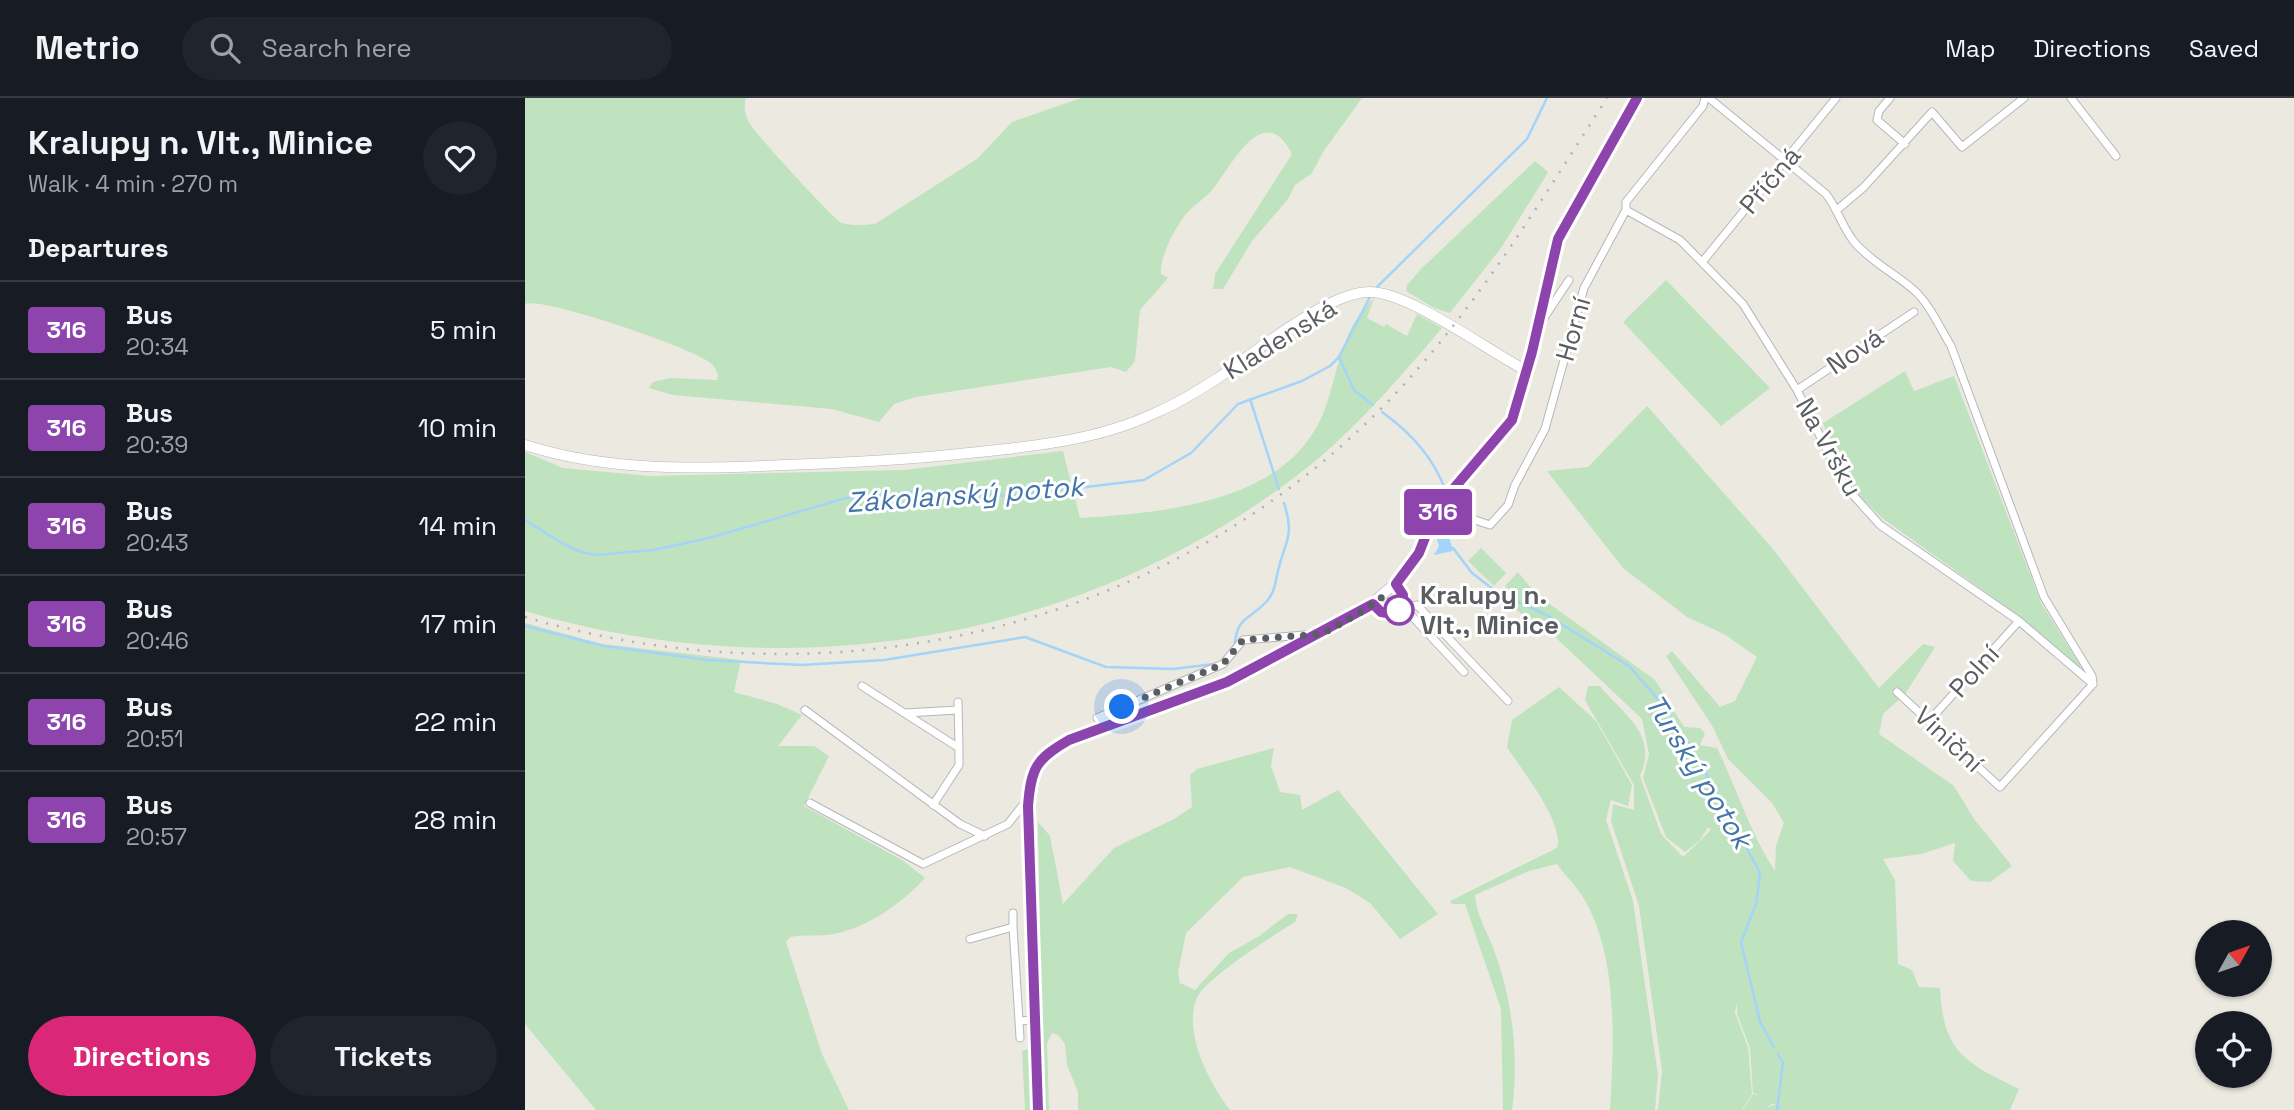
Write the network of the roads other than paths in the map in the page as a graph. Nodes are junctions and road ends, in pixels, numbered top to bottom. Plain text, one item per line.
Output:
1 (1637, 98) edge
2 (1707, 98) edge
3 (1836, 98) edge
4 (1889, 98) edge
5 (2024, 98) edge
6 (2071, 98) edge
7 (1905, 144) junction
8 (2116, 156) dead end
9 (1787, 161) junction
10 (1838, 209) junction
11 (1626, 210) junction
12 (1703, 261) junction
13 (1569, 280) dead end
14 (1914, 312) dead end
15 (1538, 327) junction
16 (1527, 371) junction
17 (1797, 390) junction
18 (525, 444) edge
19 (1450, 493) junction
20 (2019, 621) junction
21 (1322, 634) junction
22 (1464, 672) dead end
23 (2093, 684) junction
24 (862, 686) dead end
25 (1897, 692) dead end
26 (1508, 701) dead end
27 (805, 710) dead end
28 (904, 713) junction
29 (1097, 718) dead end
30 (1929, 721) junction
31 (959, 748) junction
32 (810, 803) dead end
33 (933, 805) junction
34 (1025, 806) junction
35 (985, 836) junction
36 (1013, 913) dead end
37 (1013, 927) junction
38 (970, 939) dead end
39 (1035, 1020) junction
40 (1020, 1021) junction
41 (1020, 1038) dead end
42 (1038, 1110) edge

1 - 15 main road
2 - 9 street
2 - 11 street, Horní
3 - 9 street, Příčná
4 - 7 street
5 - 7 street
6 - 8 street
7 - 10 street
9 - 10 street
9 - 12 street, Příčná
10 - 23 street
11 - 12 street, Na Vršku
11 - 19 street, Horní
12 - 17 street, Na Vršku
13 - 15 street
14 - 17 street, Nová
15 - 16 main road
16 - 18 main road, Kladenská
16 - 19 main road
17 - 20 street, Na Vršku
19 - 21 main road
20 - 23 street, Na Vršku
20 - 30 street, Polní
21 - 29 street
21 - 34 main road
22 - 26 street
23 - 30 street, Viniční
24 - 28 street
25 - 30 street, Viniční
27 - 33 street
28 - 31 street
28 - 31 street
31 - 33 street
32 - 35 street
33 - 35 street
34 - 35 street
34 - 39 main road
36 - 37 street
37 - 38 street
37 - 40 street
39 - 40 street
39 - 42 main road
40 - 41 street

